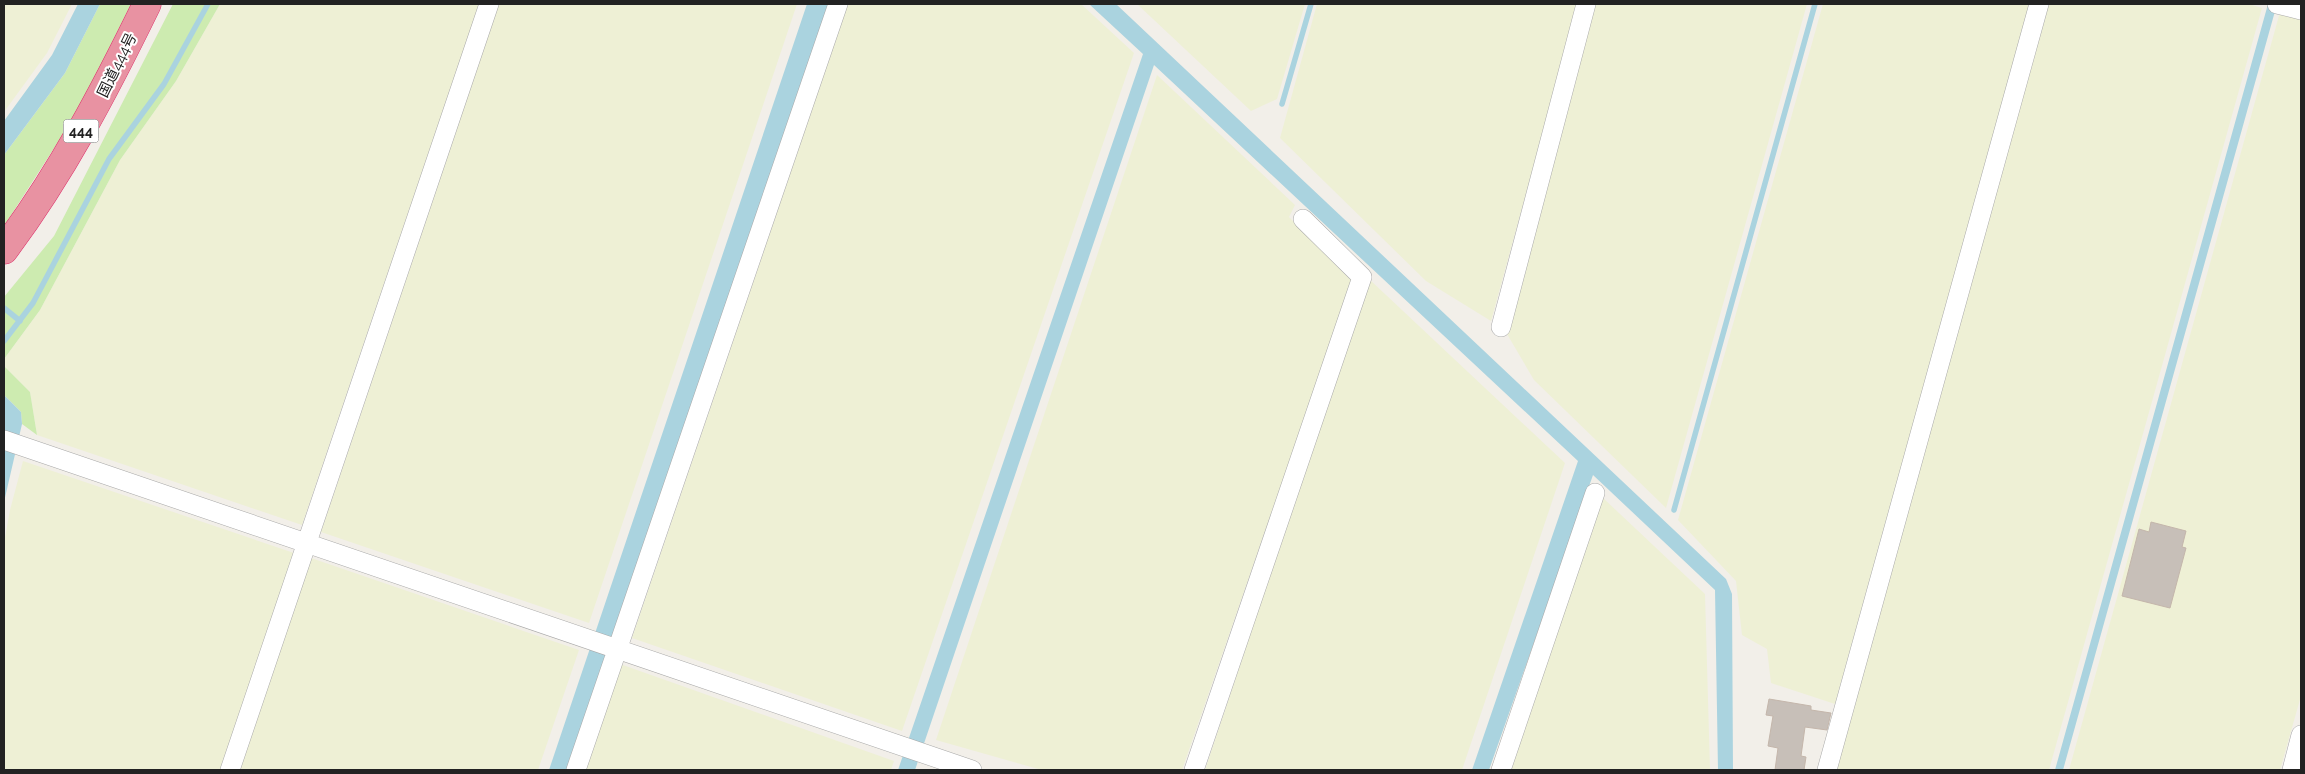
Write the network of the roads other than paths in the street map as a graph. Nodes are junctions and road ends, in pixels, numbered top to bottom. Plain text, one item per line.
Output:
1 (147, 4) edge
2 (489, 4) edge
3 (838, 4) edge
4 (1586, 4) edge
5 (2039, 4) edge
6 (2278, 4) edge
7 (2301, 10) edge
8 (1303, 219) dead end
9 (4, 250) edge
10 (1501, 327) dead end
11 (4, 440) edge
12 (1595, 493) dead end
13 (306, 544) junction
14 (616, 650) junction
15 (2301, 736) edge
16 (947, 766) edge
17 (230, 770) edge
18 (576, 770) edge
19 (972, 770) edge
20 (1194, 770) edge
21 (1501, 770) edge
22 (1827, 770) edge
23 (2292, 770) edge

1 - 9 highway, 国道444号 / 444
2 - 13 street
3 - 14 street
4 - 10 street
5 - 22 street
6 - 7 street
8 - 20 street
11 - 13 street
12 - 21 street
13 - 14 street
13 - 17 street
14 - 16 street
14 - 18 street
15 - 23 street
16 - 19 street

